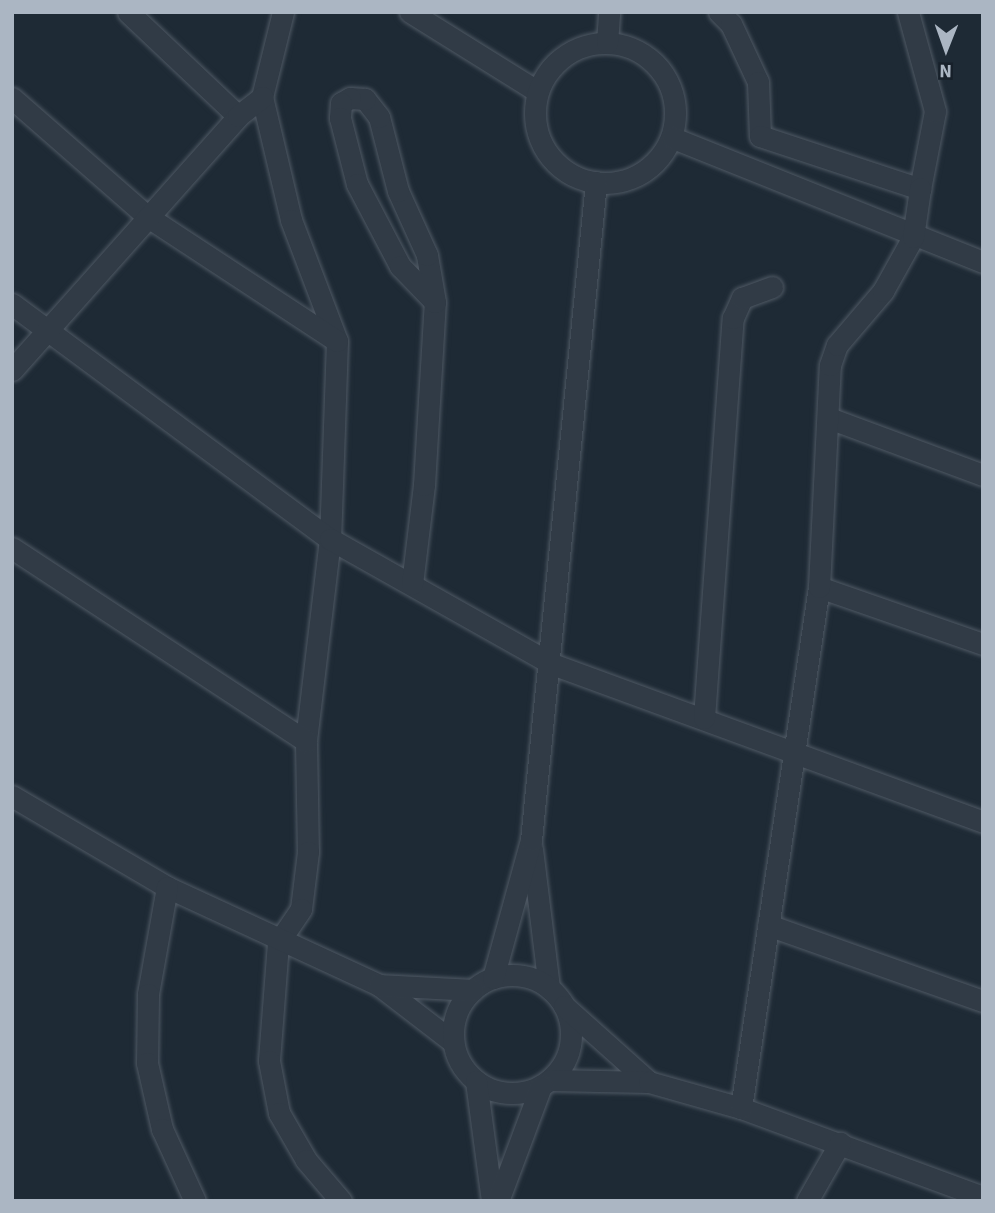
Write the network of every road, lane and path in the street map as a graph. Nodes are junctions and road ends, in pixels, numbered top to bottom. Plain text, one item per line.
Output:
1 (128, 12) edge
2 (283, 12) edge
3 (411, 12) edge
4 (609, 12) edge
5 (719, 12) edge
6 (908, 12) edge
7 (607, 43) junction
8 (537, 91) junction
9 (262, 97) junction
10 (12, 98) edge
11 (238, 116) junction
12 (760, 136) junction
13 (673, 138) junction
14 (752, 171) junction
15 (596, 182) junction
16 (920, 189) junction
17 (148, 217) junction
18 (913, 237) junction
19 (983, 262) edge
20 (772, 287) dead end
21 (435, 302) junction
22 (12, 304) edge
23 (45, 333) junction
24 (337, 341) junction
25 (12, 370) edge
26 (829, 418) junction
27 (983, 475) edge
28 (330, 539) junction
29 (12, 548) edge
30 (412, 584) junction
31 (819, 587) junction
32 (983, 644) edge
33 (552, 664) junction
34 (704, 718) junction
35 (306, 741) junction
36 (792, 748) junction
37 (12, 796) edge
38 (983, 822) edge
39 (531, 840) junction
40 (167, 887) junction
41 (768, 925) junction
42 (278, 943) junction
43 (493, 978) junction
44 (379, 985) junction
45 (549, 988) junction
46 (473, 990) junction
47 (983, 1001) edge
48 (564, 1006) junction
49 (453, 1042) junction
50 (476, 1081) junction
51 (649, 1082) junction
52 (545, 1083) junction
53 (741, 1108) junction
54 (840, 1143) junction
55 (983, 1197) edge
56 (192, 1200) edge
57 (341, 1201) edge
58 (492, 1201) edge
59 (498, 1201) edge
60 (807, 1201) edge

1 - 11 street
2 - 9 street
3 - 8 street
4 - 7 street
5 - 12 street
6 - 16 street
7 - 8 street
7 - 13 street
8 - 15 street
9 - 11 street
9 - 24 street
10 - 17 street
11 - 17 street
12 - 14 street
12 - 16 street
13 - 14 street
13 - 15 street
14 - 18 street
15 - 33 street
16 - 18 street
17 - 23 street
17 - 24 street
18 - 19 street
18 - 26 street
20 - 34 street
21 - 21 street
21 - 30 street
22 - 23 street
23 - 25 street
23 - 28 street
24 - 28 street
26 - 27 street
26 - 31 street
28 - 30 street
28 - 35 street
29 - 35 street
30 - 33 street
31 - 32 street
31 - 36 street
33 - 34 street
33 - 39 street
34 - 36 street
35 - 42 street
36 - 38 street
36 - 41 street
37 - 40 street
39 - 43 street
39 - 45 street
40 - 42 street
40 - 56 street
41 - 47 street
41 - 53 street
42 - 44 street
42 - 57 street
43 - 45 street
43 - 46 street
44 - 46 street
44 - 49 street
45 - 48 street
46 - 49 street
48 - 51 street
48 - 52 street
49 - 50 street
50 - 52 street
50 - 58 street
51 - 52 street
51 - 53 street
52 - 59 street
53 - 54 street
54 - 55 street
54 - 60 street

